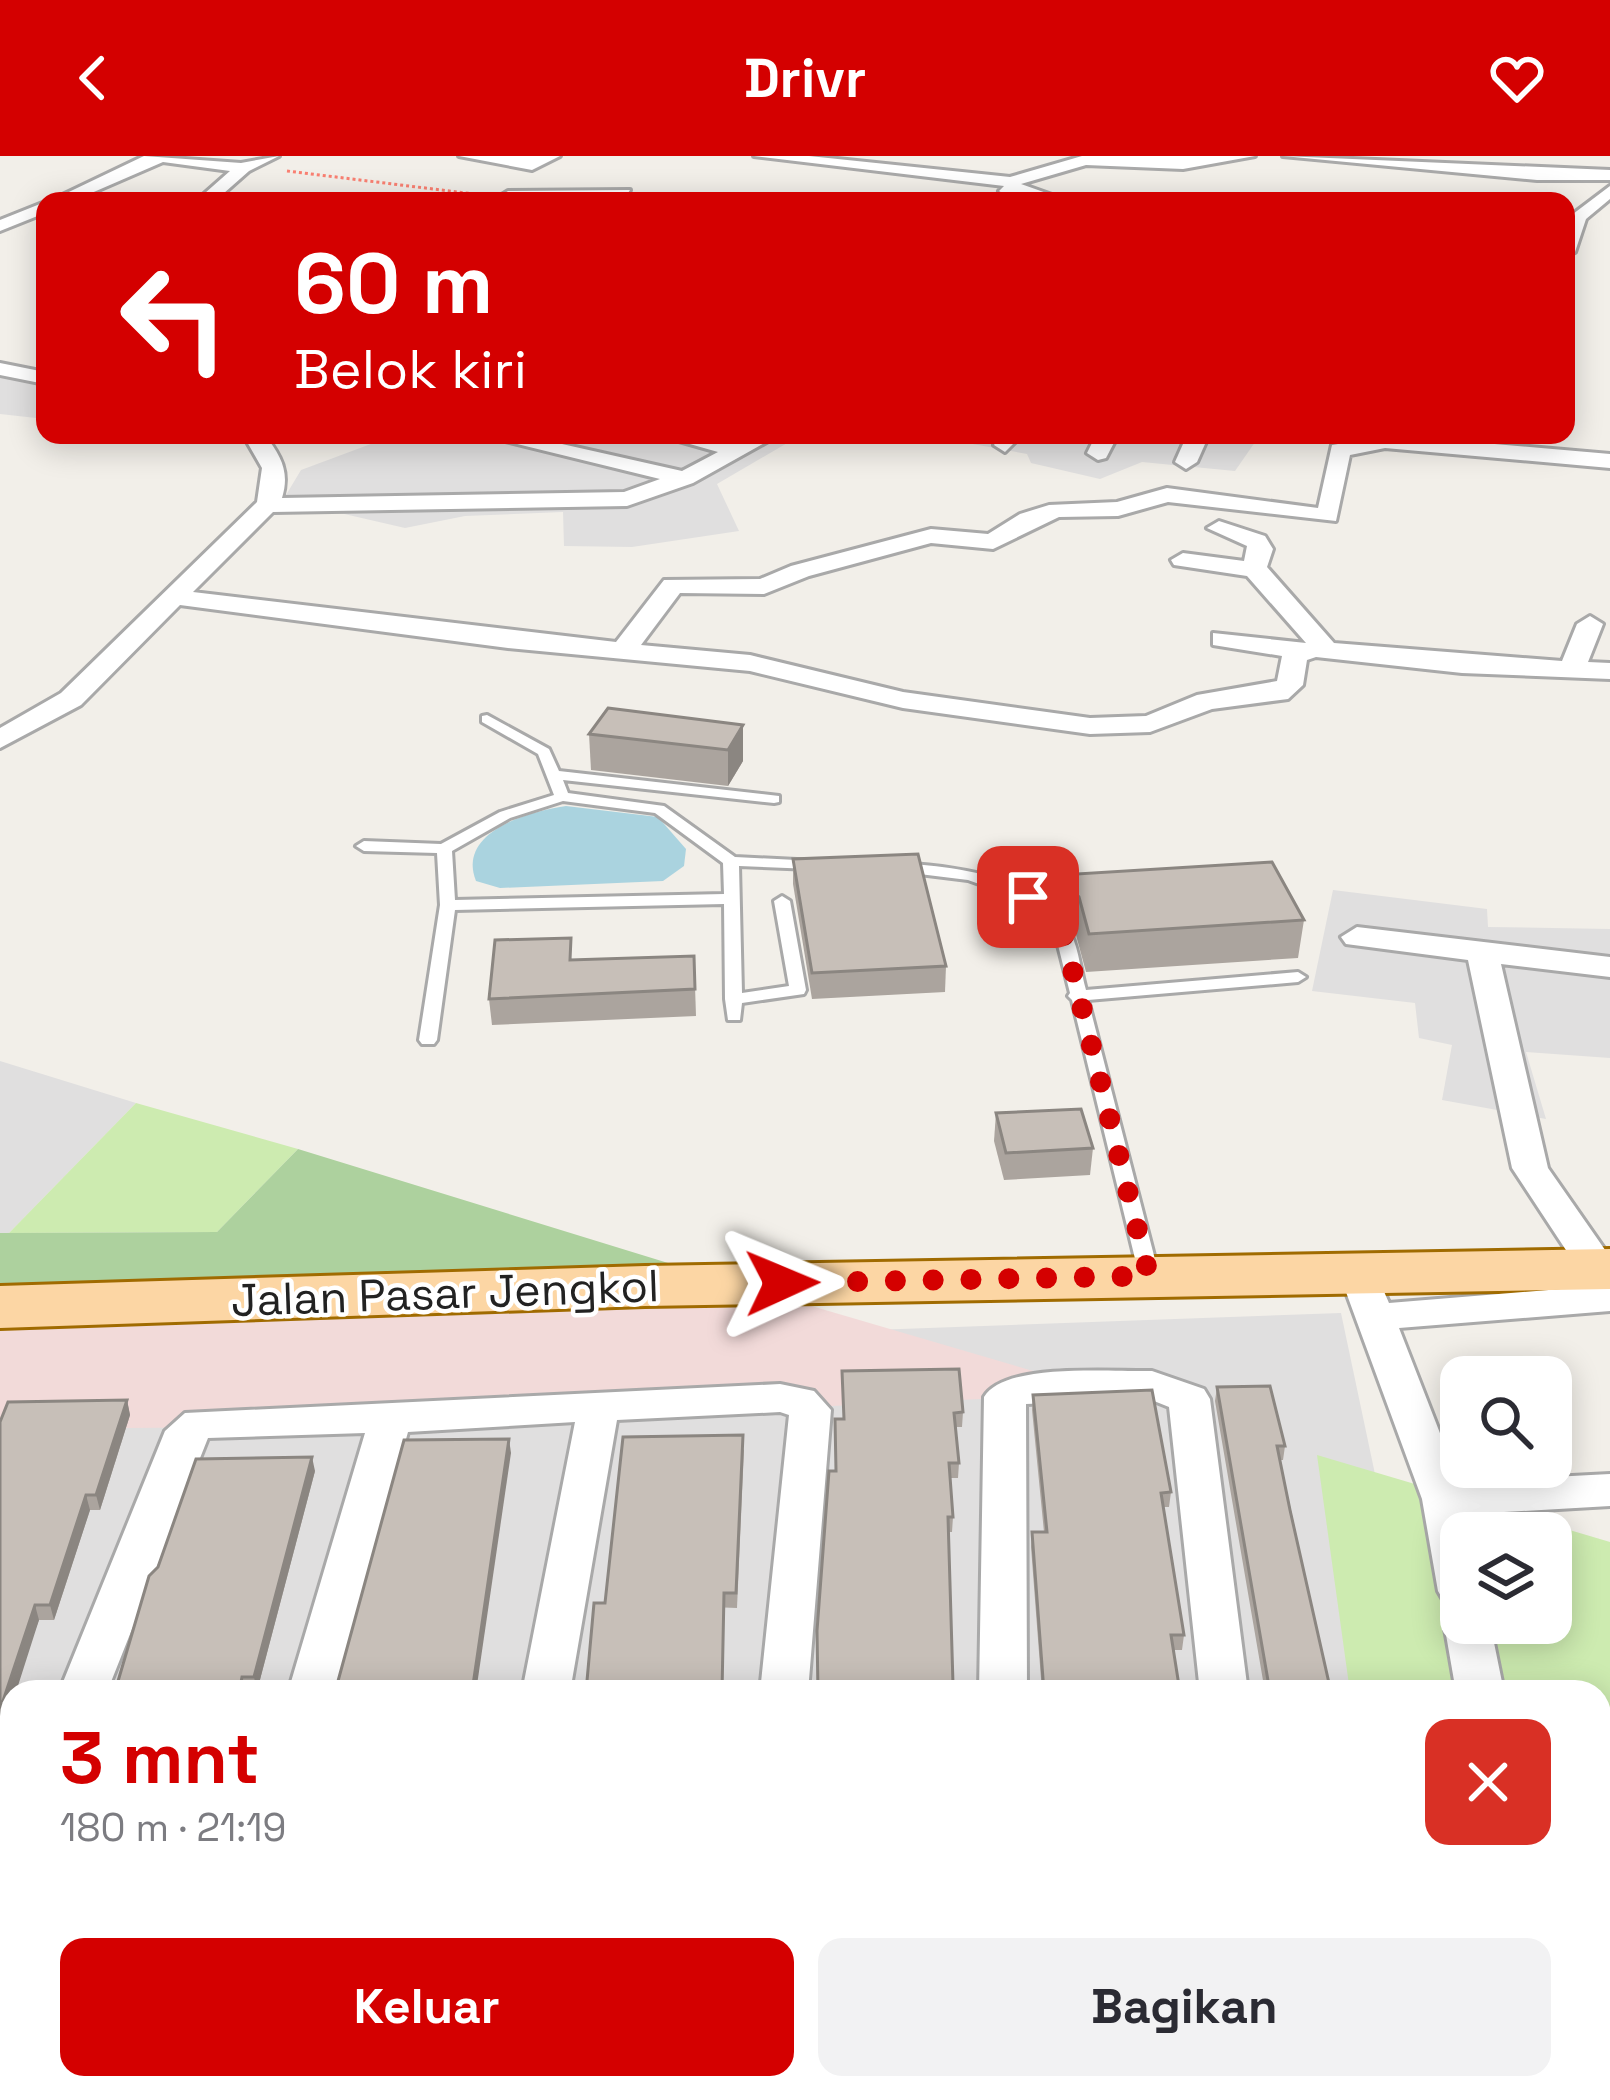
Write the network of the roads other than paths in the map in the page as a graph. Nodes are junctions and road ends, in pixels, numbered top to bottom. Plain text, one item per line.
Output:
1 (156, 156) edge
2 (271, 156) edge
3 (467, 156) edge
4 (552, 156) edge
5 (762, 156) edge
6 (1246, 156) edge
7 (1291, 156) edge
8 (1213, 161) junction
9 (532, 165) junction
10 (246, 167) junction
11 (857, 168) junction
12 (1610, 175) edge
13 (835, 176) dead end
14 (1016, 181) junction
15 (1188, 188) dead end
16 (1610, 191) edge
17 (78, 192) edge
18 (216, 192) edge
19 (514, 192) edge
20 (1012, 192) edge
21 (36, 211) edge
22 (0, 226) edge
23 (1575, 226) edge
24 (0, 369) edge
25 (36, 376) edge
26 (260, 444) edge
27 (532, 444) edge
28 (568, 444) edge
29 (710, 444) edge
30 (749, 444) edge
31 (1194, 444) edge
32 (1351, 444) edge
33 (1480, 444) edge
34 (1512, 445) edge
35 (558, 450) junction
36 (737, 450) junction
37 (1610, 461) edge
38 (1186, 462) dead end
39 (532, 464) dead end
40 (685, 478) junction
41 (268, 505) junction
42 (1219, 528) dead end
43 (1183, 560) dead end
44 (1254, 568) junction
45 (174, 598) junction
46 (1590, 624) dead end
47 (1222, 639) dead end
48 (1314, 649) junction
49 (624, 650) junction
50 (1571, 671) junction
51 (1610, 671) edge
52 (487, 719) dead end
53 (0, 740) edge
54 (554, 775) junction
55 (562, 797) junction
56 (774, 799) dead end
57 (364, 846) dead end
58 (444, 849) junction
59 (731, 861) junction
60 (842, 866) edge
61 (887, 868) edge
62 (732, 899) junction
63 (782, 902) dead end
64 (448, 905) junction
65 (1357, 937) dead end
66 (1483, 955) junction
67 (1598, 966) edge
68 (1298, 976) dead end
69 (1076, 996) junction
70 (1610, 1000) edge
71 (428, 1040) dead end
72 (1149, 1276) junction
73 (1607, 1279) edge
74 (1367, 1295) junction
75 (0, 1307) edge
76 (599, 1406) junction
77 (392, 1418) junction
78 (1610, 1490) edge
79 (1444, 1499) junction
80 (1446, 1512) edge
81 (1471, 1644) edge
82 (88, 1680) edge
83 (316, 1680) edge
84 (548, 1680) edge
85 (785, 1680) edge
86 (1004, 1680) edge
87 (1223, 1680) edge
88 (1478, 1680) edge

1 - 10 street
1 - 17 street
2 - 10 street
3 - 9 street
4 - 9 street
5 - 11 street
6 - 8 street
7 - 12 street
8 - 14 street
8 - 15 street
9 - 19 street
10 - 18 street
11 - 13 street
11 - 14 street
14 - 20 street
16 - 23 street
21 - 22 street
24 - 25 street
26 - 41 street
27 - 35 street
28 - 35 street
29 - 36 street
30 - 36 street
31 - 38 street
32 - 49 street
33 - 34 street
34 - 37 street
35 - 39 street
35 - 40 street
36 - 40 street
40 - 41 street
41 - 45 street
42 - 44 street
43 - 44 street
44 - 48 street
45 - 49 street
45 - 53 street
46 - 50 street
47 - 48 street
48 - 49 street
48 - 50 street
50 - 51 street
52 - 54 lane
54 - 55 lane
54 - 56 lane
55 - 58 lane
55 - 59 lane
57 - 58 lane
58 - 64 lane
59 - 60 lane
59 - 62 lane
61 - 69 lane
62 - 63 lane
62 - 64 lane
64 - 71 lane
65 - 66 street
66 - 67 street
66 - 73 street
67 - 70 street
68 - 69 lane
69 - 72 lane
72 - 74 main road, Jalan Pasar Jengkol
72 - 75 main road, Jalan Pasar Jengkol
73 - 74 main road, Jalan Pasar Jengkol
74 - 79 street
76 - 77 street
76 - 84 street
76 - 85 street
77 - 82 street
77 - 83 street
78 - 79 street
79 - 80 street
81 - 88 street
86 - 87 street

